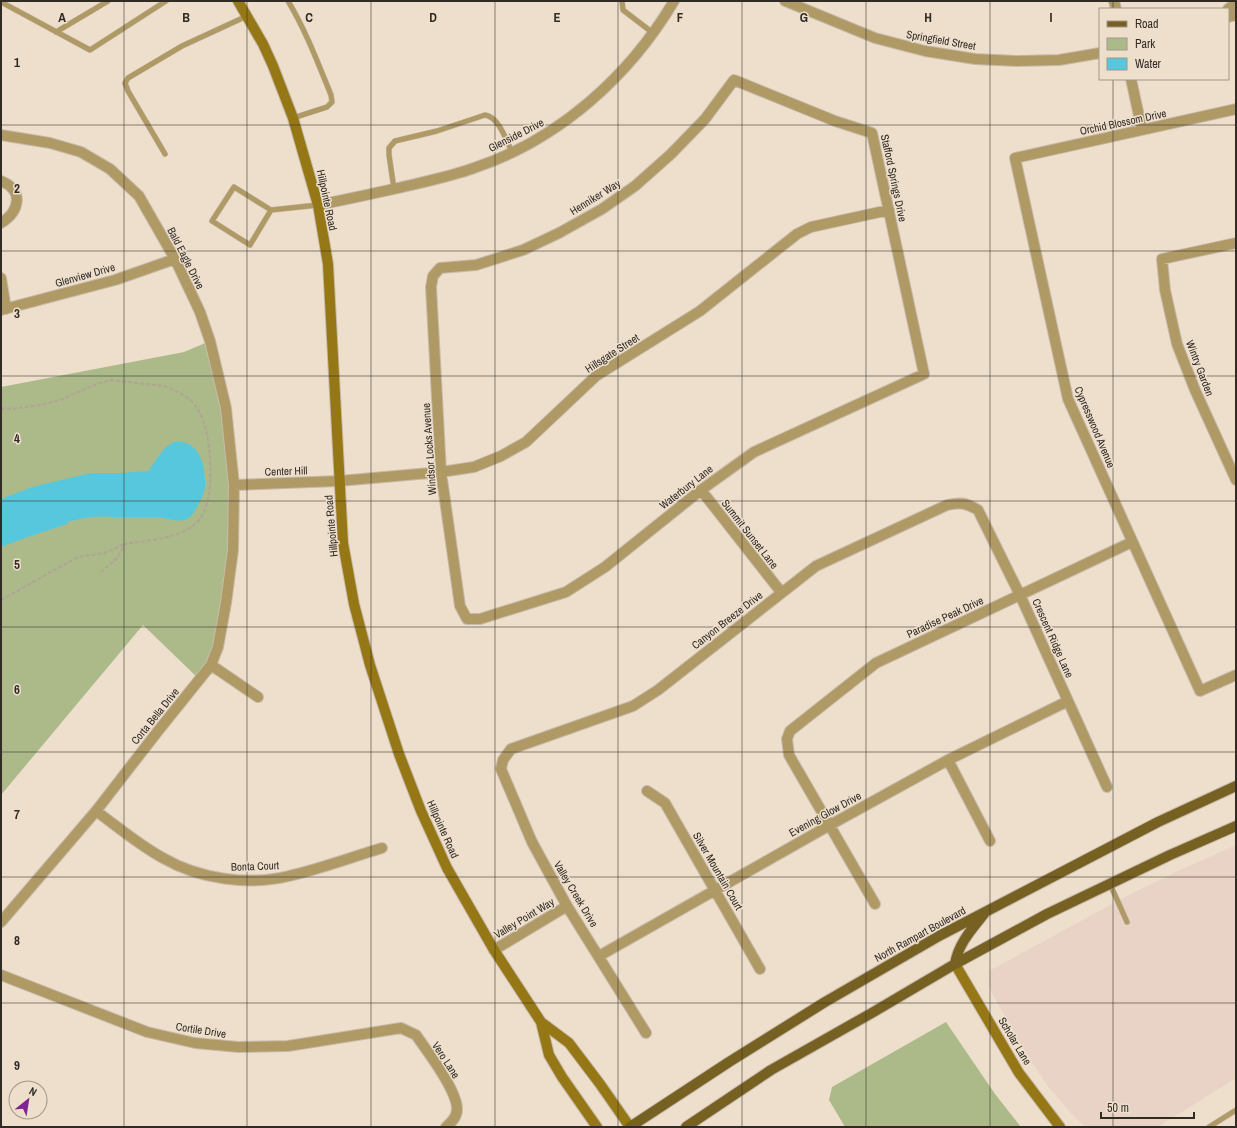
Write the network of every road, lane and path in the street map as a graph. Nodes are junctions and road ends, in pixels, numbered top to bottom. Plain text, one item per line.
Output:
1 (108, 1) edge
2 (166, 1) edge
3 (238, 1) edge
4 (288, 1) edge
5 (622, 1) edge
6 (674, 1) edge
7 (784, 1) edge
8 (1, 2) edge
9 (247, 16) junction
10 (56, 32) junction
11 (653, 33) junction
12 (1099, 53) edge
13 (734, 80) joint
14 (1131, 80) edge
15 (1236, 110) edge
16 (293, 118) junction
17 (1142, 130) junction
18 (1, 135) edge
19 (512, 152) junction
20 (165, 154) dead end
21 (1015, 158) joint
22 (1, 181) edge
23 (394, 189) junction
24 (318, 205) junction
25 (271, 210) junction
26 (889, 210) junction
27 (1, 222) edge
28 (1236, 243) edge
29 (175, 259) junction
30 (433, 276) joint
31 (1, 278) edge
32 (3, 310) edge
33 (924, 374) joint
34 (1, 408) edge
35 (441, 472) junction
36 (1236, 480) edge
37 (339, 481) junction
38 (234, 485) junction
39 (700, 490) junction
40 (969, 505) joint
41 (1132, 542) junction
42 (125, 544) junction
43 (100, 572) dead end
44 (781, 592) junction
45 (1020, 596) junction
46 (1, 600) edge
47 (467, 618) joint
48 (211, 665) junction
49 (1236, 675) edge
50 (258, 697) dead end
51 (1068, 701) junction
52 (503, 760) joint
53 (948, 760) junction
54 (1236, 786) edge
55 (1107, 787) dead end
56 (647, 791) dead end
57 (96, 810) junction
58 (830, 825) junction
59 (1236, 826) edge
60 (990, 841) dead end
61 (382, 848) dead end
62 (1110, 884) junction
63 (715, 890) junction
64 (875, 904) dead end
65 (567, 906) junction
66 (987, 911) junction
67 (1, 922) edge
68 (1127, 922) dead end
69 (494, 950) junction
70 (599, 956) junction
71 (955, 964) junction
72 (760, 969) dead end
73 (1, 975) edge
74 (541, 1022) junction
75 (407, 1030) joint
76 (646, 1033) dead end
77 (1236, 1110) edge
78 (446, 1127) edge
79 (597, 1127) edge
80 (630, 1127) edge
81 (686, 1127) edge
82 (1060, 1127) edge
83 (1209, 1127) edge

1 - 10 lane
2 - 10 lane
3 - 9 street, Hillpointe Road
4 - 16 lane
5 - 11 lane
6 - 11 street, Glenside Drive
7 - 12 street, Springfield Street
8 - 10 lane
9 - 16 street, Hillpointe Road
9 - 20 lane
11 - 19 street, Glenside Drive
13 - 26 street, Stafford Springs Drive
13 - 30 street, Henniker Way
14 - 17 street
15 - 17 street, Orchid Blossom Drive
16 - 24 street, Hillpointe Road
17 - 21 street, Orchid Blossom Drive
18 - 29 street, Bald Eagle Drive
19 - 23 street, Glenside Drive
19 - 23 lane
21 - 41 street, Cypresswood Avenue
22 - 27 street
23 - 24 street, Glenside Drive
24 - 25 lane
24 - 37 street, Hillpointe Road
25 - 25 lane
26 - 33 street, Stafford Springs Drive
26 - 35 street, Hillsgate Street
28 - 36 street, Wintry Garden
29 - 32 street, Glenview Drive
29 - 38 street, Bald Eagle Drive
30 - 35 street, Windsor Locks Avenue
31 - 32 street
33 - 39 street, Waterbury Lane
34 - 42 path
35 - 37 street, Hillsgate Street
35 - 47 street, Windsor Locks Avenue
37 - 38 street, Center Hill
37 - 69 street, Hillpointe Road
38 - 48 street, Corta Bella Drive
39 - 44 street, Summit Sunset Lane
39 - 47 street, Waterbury Lane
40 - 44 street, Canyon Breeze Drive
40 - 45 street, Crescent Ridge Lane
41 - 45 street, Paradise Peak Drive
41 - 49 street, Cypresswood Avenue
42 - 43 path
42 - 46 path
44 - 52 street, Canyon Breeze Drive
45 - 51 street, Crescent Ridge Lane
45 - 58 street, Paradise Peak Drive
48 - 50 street
48 - 57 street, Corta Bella Drive
51 - 53 street, Evening Glow Drive
51 - 55 street, Crescent Ridge Lane
52 - 65 street, Valley Creek Drive
53 - 58 street, Evening Glow Drive
53 - 60 street
54 - 66 main road, North Rampart Boulevard
56 - 63 street, Silver Mountain Court
57 - 61 street, Bonta Court
57 - 67 street, Corta Bella Drive
58 - 63 street, Evening Glow Drive
58 - 64 street
59 - 62 main road
62 - 68 lane
62 - 71 main road
63 - 70 street, Evening Glow Drive
63 - 72 street, Silver Mountain Court
65 - 69 street, Valley Point Way
65 - 70 street, Valley Creek Drive
66 - 71 main road
66 - 80 main road, North Rampart Boulevard
69 - 74 street, Hillpointe Road
70 - 76 street, Valley Creek Drive
71 - 81 main road
71 - 82 street, Scholar Lane
73 - 75 street, Cortile Drive
74 - 79 street, Hillpointe Road
74 - 80 street, Hillpointe Road
75 - 78 street, Vero Lane
77 - 83 lane

